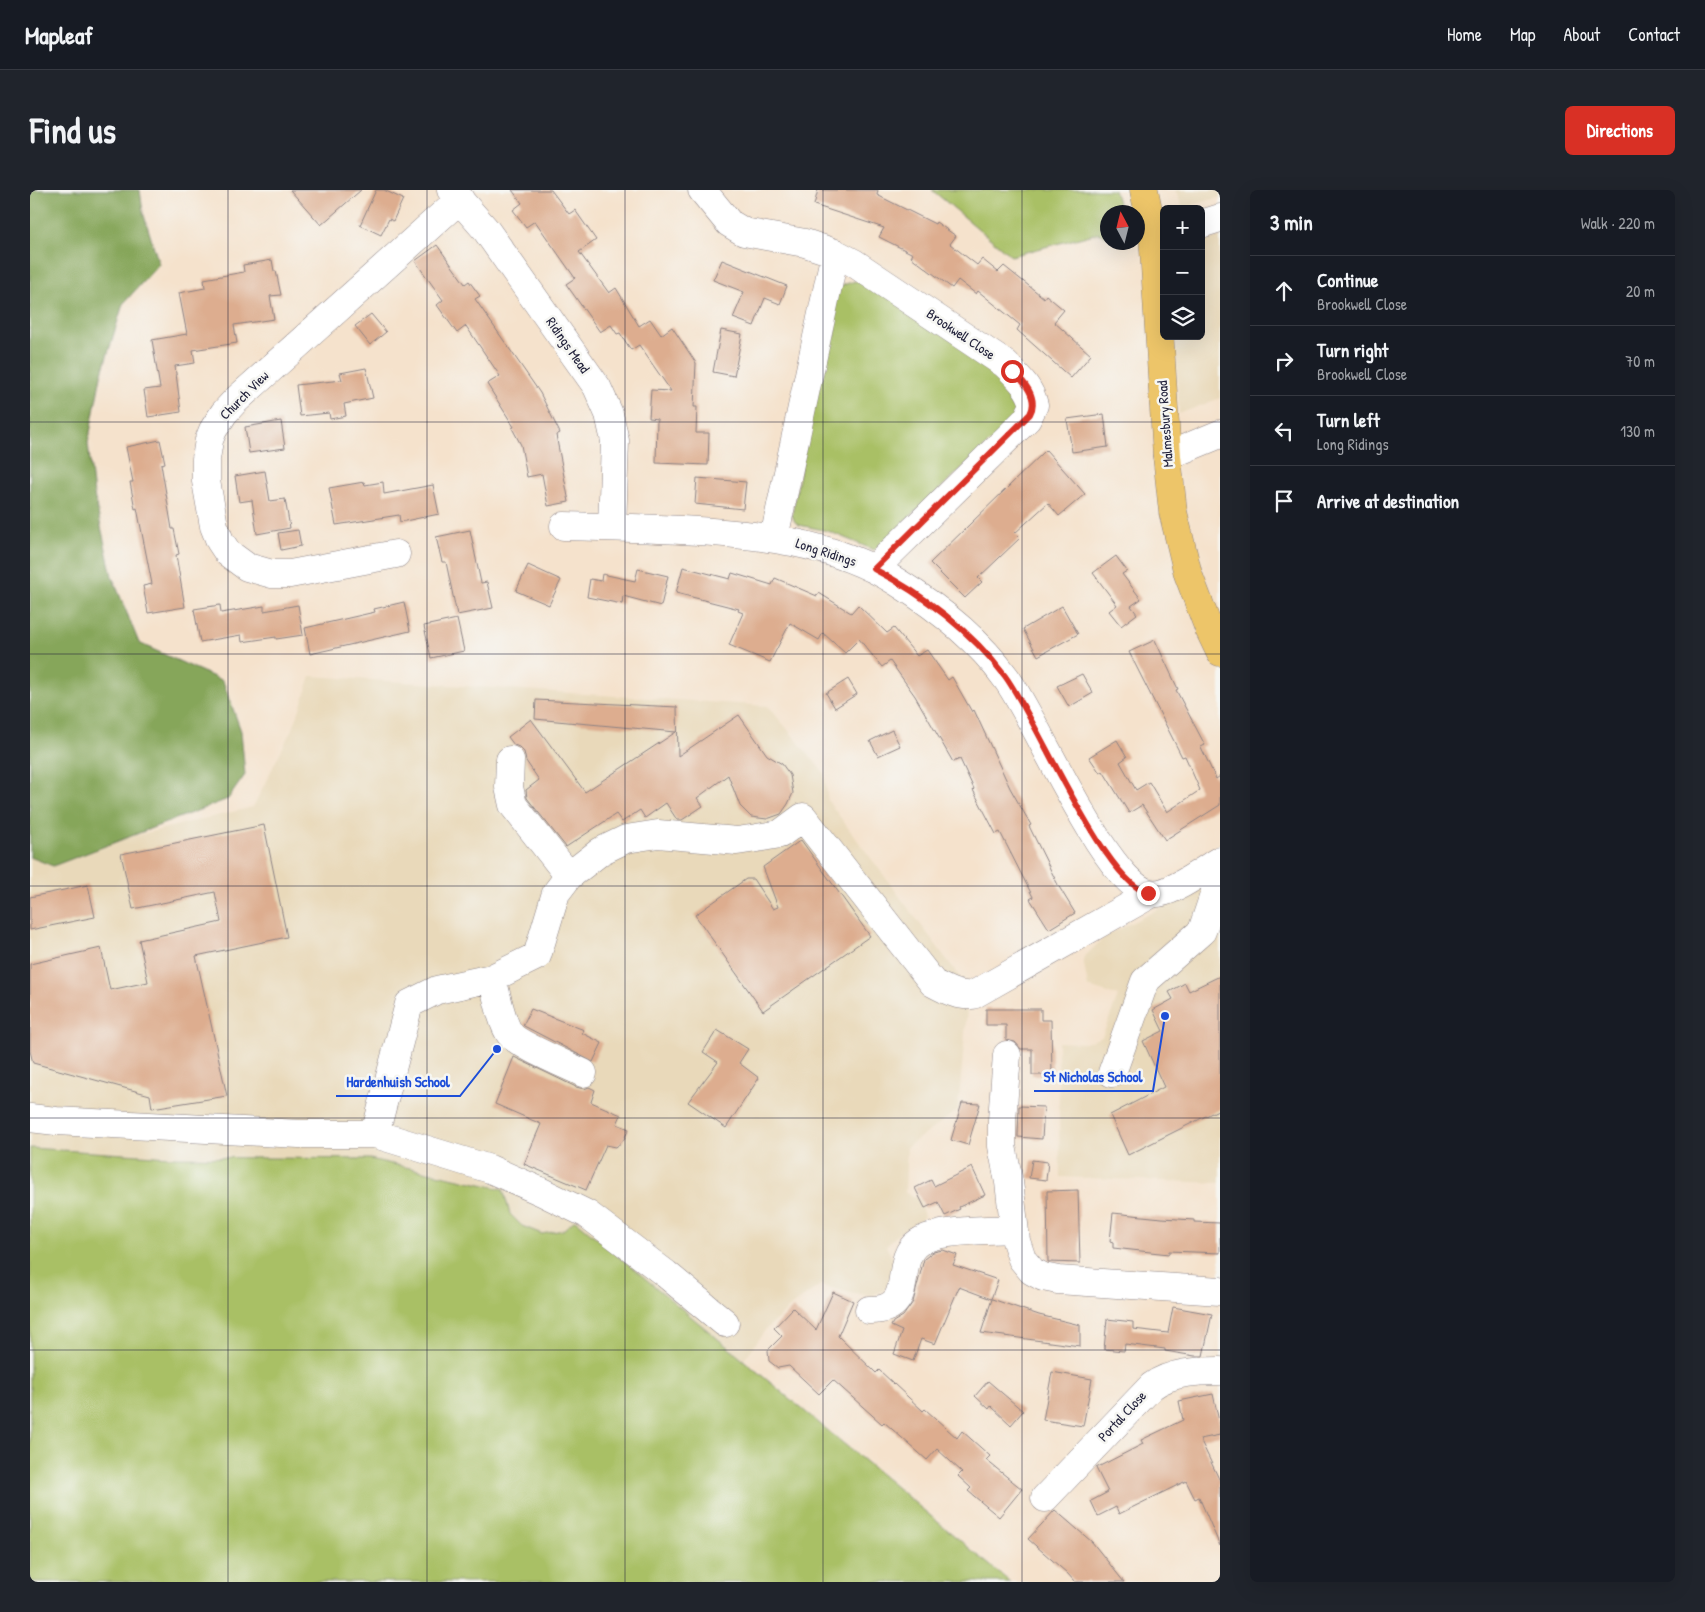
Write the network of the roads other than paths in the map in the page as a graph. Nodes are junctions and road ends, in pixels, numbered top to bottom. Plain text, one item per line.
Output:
1 (702, 190) edge
2 (1144, 190) edge
3 (455, 195) edge
4 (1220, 218) edge
5 (1205, 223) edge
6 (1158, 234) edge
7 (835, 253) junction
8 (1220, 434) edge
9 (1167, 456) junction
10 (564, 526) dead end
11 (612, 527) junction
12 (774, 538) junction
13 (396, 554) dead end
14 (874, 569) junction
15 (1220, 652) edge
16 (510, 760) dead end
17 (1220, 860) edge
18 (569, 876) junction
19 (1220, 877) edge
20 (1151, 894) junction
21 (492, 978) junction
22 (1007, 1055) dead end
23 (583, 1072) dead end
24 (1112, 1073) dead end
25 (30, 1118) edge
26 (375, 1134) junction
27 (1014, 1229) junction
28 (1220, 1291) edge
29 (869, 1310) dead end
30 (725, 1323) dead end
31 (1220, 1371) edge
32 (1045, 1498) dead end

1 - 7 street, Brookwell Close
2 - 6 main road, Malmesbury Road
3 - 11 street, Ridings Mead
3 - 13 street, Church View
4 - 5 street
6 - 9 main road, Malmesbury Road
7 - 12 street
7 - 14 street, Brookwell Close
8 - 9 street
9 - 15 main road, Malmesbury Road
10 - 11 street, Long Ridings
11 - 12 street, Long Ridings
12 - 14 street, Long Ridings
14 - 20 street, Long Ridings
16 - 18 street
17 - 20 street
18 - 20 street
18 - 21 street
19 - 24 street
21 - 23 street
21 - 26 street
22 - 27 street
25 - 26 street
26 - 30 street
27 - 28 street
27 - 29 street
31 - 32 street, Portal Close

